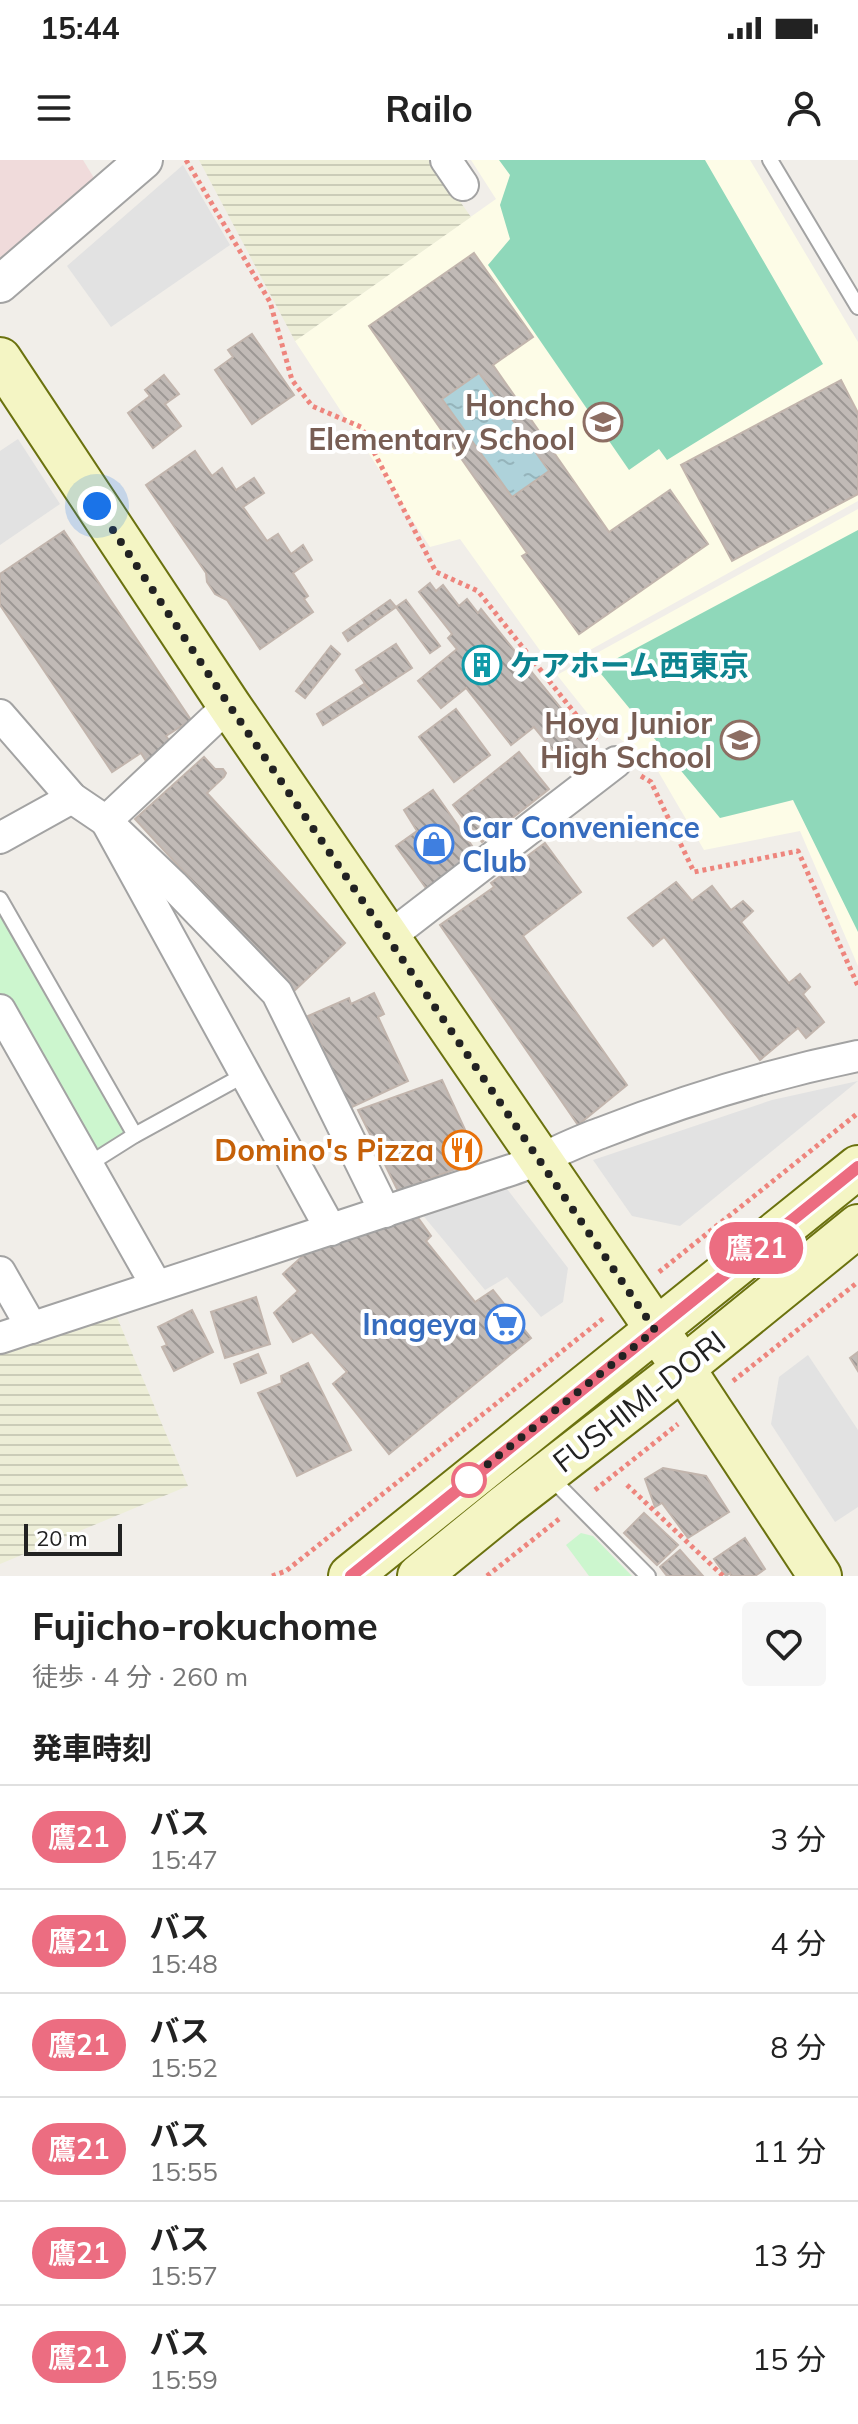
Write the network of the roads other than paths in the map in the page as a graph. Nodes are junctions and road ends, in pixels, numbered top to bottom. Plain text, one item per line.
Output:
1 (144, 160) edge
2 (446, 160) edge
3 (770, 160) edge
4 (463, 185) dead end
5 (0, 284) edge
6 (858, 307) edge
7 (0, 359) edge
8 (229, 705) junction
9 (0, 715) edge
10 (616, 762) road end
11 (72, 798) junction
12 (106, 821) junction
13 (0, 838) edge
14 (0, 899) edge
15 (389, 937) junction
16 (0, 1010) edge
17 (858, 1056) edge
18 (246, 1074) junction
19 (135, 1135) junction
20 (540, 1160) junction
21 (89, 1164) junction
22 (858, 1167) edge
23 (385, 1212) junction
24 (331, 1230) junction
25 (852, 1239) edge
26 (0, 1272) edge
27 (156, 1285) junction
28 (32, 1328) junction
29 (655, 1330) junction
30 (0, 1338) edge
31 (683, 1368) junction
32 (547, 1474) junction
33 (350, 1576) edge
34 (419, 1576) edge
35 (648, 1576) edge
36 (820, 1576) edge

1 - 5 street
2 - 4 street
3 - 6 lane
7 - 8 main road
8 - 12 street
8 - 15 main road
9 - 11 street
10 - 15 street
11 - 12 street
11 - 13 street
12 - 18 street
12 - 23 street
14 - 19 lane
15 - 20 main road
16 - 21 street
17 - 20 street
18 - 19 lane
18 - 24 street
19 - 21 lane
20 - 23 street
20 - 29 main road
21 - 27 street
22 - 29 main road, FUSHIMI-DORI
23 - 24 street
24 - 27 street
25 - 31 main road, FUSHIMI-DORI
26 - 28 street
27 - 28 street
28 - 30 street
29 - 31 main road
29 - 33 main road, FUSHIMI-DORI
31 - 32 main road, FUSHIMI-DORI
31 - 36 main road
32 - 34 main road, FUSHIMI-DORI
32 - 35 lane

